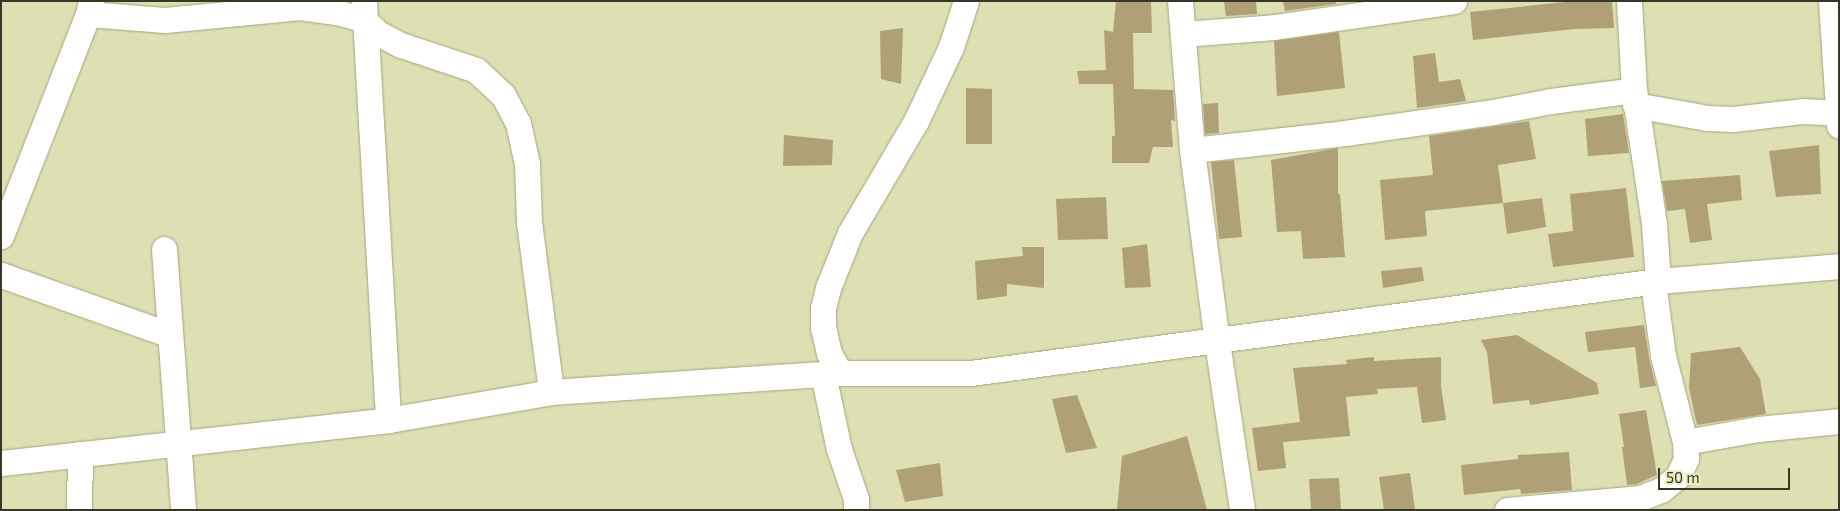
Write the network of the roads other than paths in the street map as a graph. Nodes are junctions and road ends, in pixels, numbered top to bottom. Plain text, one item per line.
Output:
1 (966, 1) edge
2 (1180, 1) edge
3 (1454, 1) edge
4 (1629, 1) edge
5 (1831, 1) edge
6 (89, 8) edge
7 (364, 10) edge
8 (1184, 34) junction
9 (1634, 98) junction
10 (1837, 119) edge
11 (1192, 150) junction
12 (1, 236) edge
13 (164, 249) dead end
14 (1839, 266) edge
15 (1, 275) edge
16 (1656, 281) junction
17 (170, 335) junction
18 (1217, 342) junction
19 (832, 374) junction
20 (551, 392) junction
21 (388, 420) junction
22 (1839, 421) edge
23 (1685, 442) junction
24 (178, 444) junction
25 (80, 454) junction
26 (1, 463) edge
27 (79, 510) edge
28 (183, 510) edge
29 (856, 510) edge
30 (1242, 510) edge
31 (1507, 510) edge

1 - 19 street
2 - 8 street
3 - 8 street
4 - 9 street
5 - 10 street
6 - 7 street
6 - 12 street
7 - 20 street
7 - 21 street
8 - 11 street
9 - 10 street
9 - 11 street
9 - 16 street
11 - 18 street
13 - 17 street
14 - 16 street
15 - 17 street
16 - 18 street
16 - 23 street
17 - 24 street
18 - 19 street
18 - 30 street
19 - 20 street
19 - 29 street
20 - 21 street
21 - 24 street
22 - 23 street
23 - 31 street
24 - 25 street
24 - 28 street
25 - 26 street
25 - 27 street

